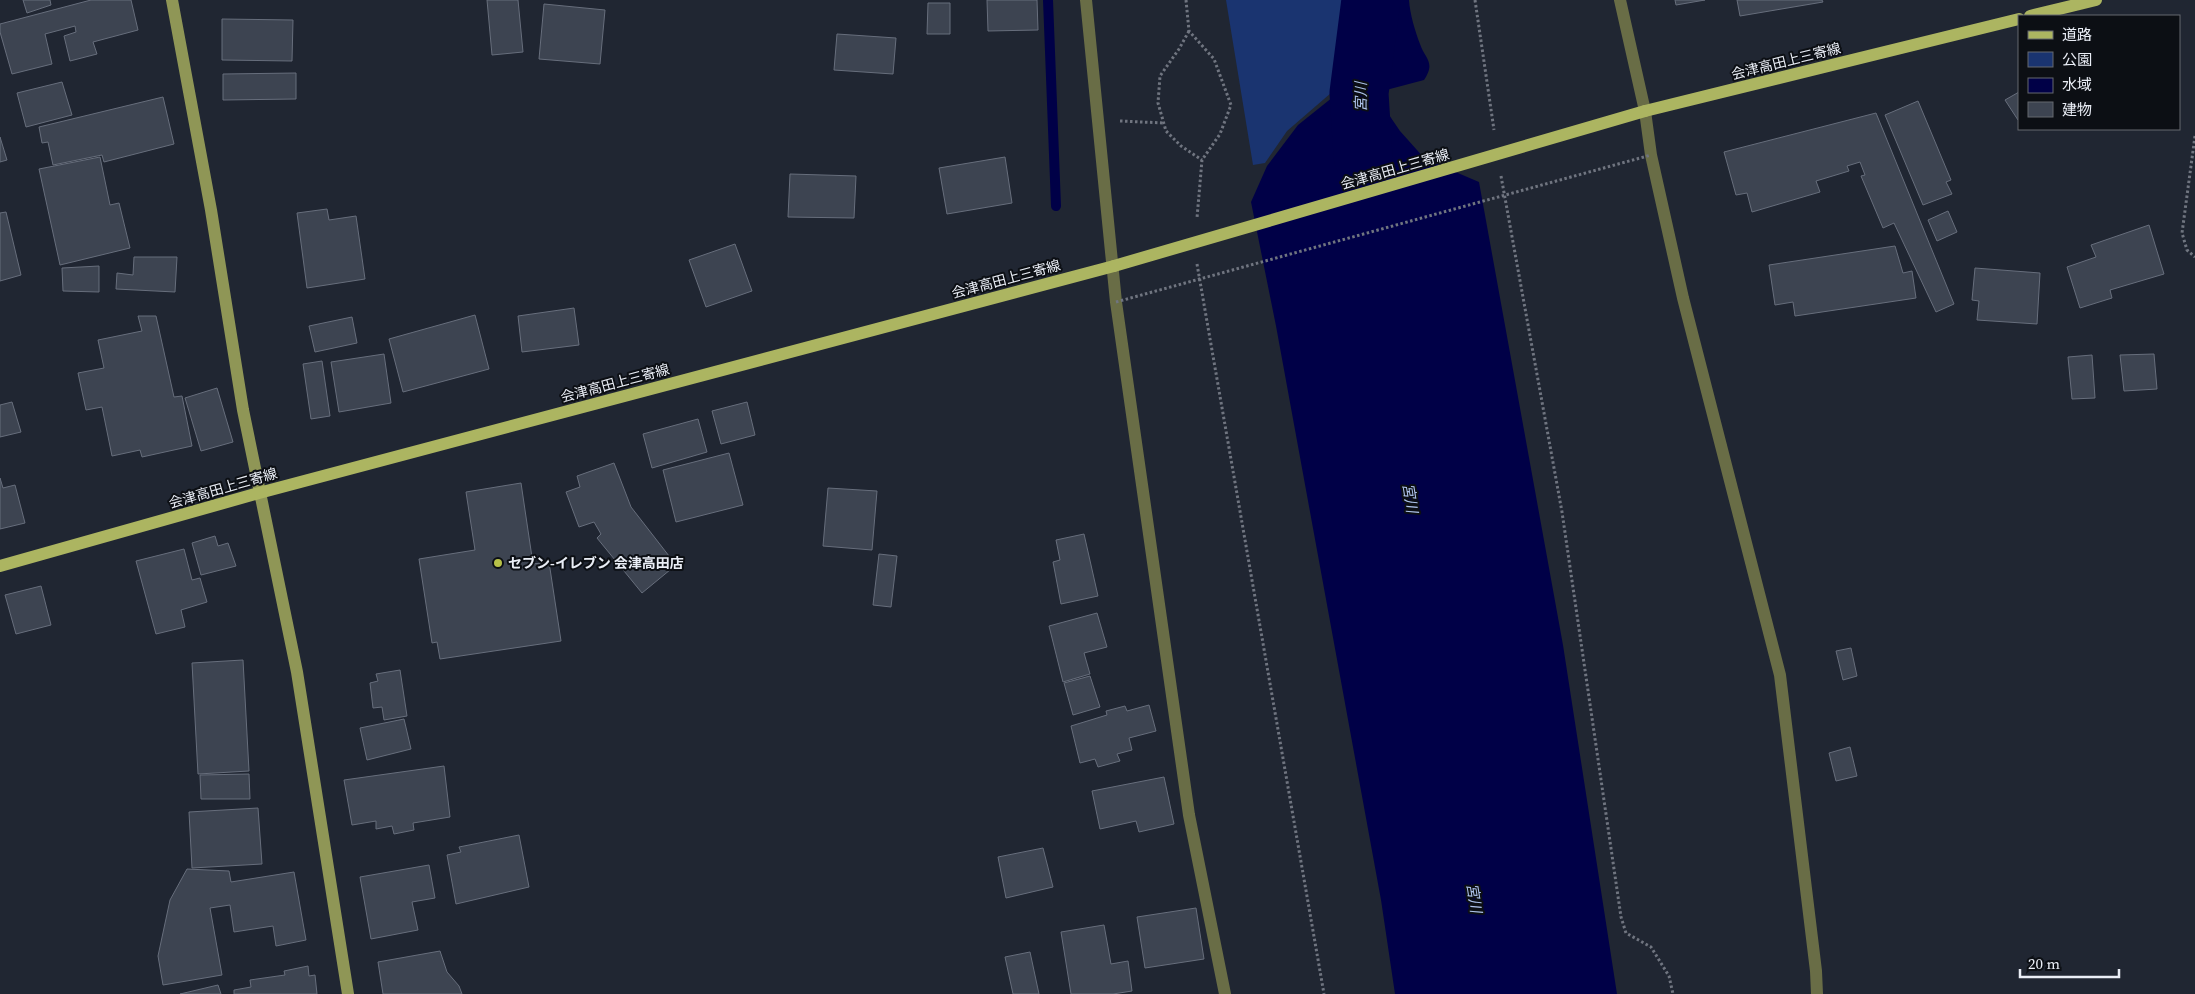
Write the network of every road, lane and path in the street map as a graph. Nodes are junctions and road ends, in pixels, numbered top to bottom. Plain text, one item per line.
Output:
1 (172, 0) edge
2 (1086, 0) edge
3 (1186, 0) edge
4 (1475, 0) edge
5 (1620, 0) edge
6 (2096, 0) edge
7 (2034, 15) edge
8 (2018, 19) edge
9 (1188, 31) junction
10 (1645, 111) junction
11 (1097, 120) junction
12 (1164, 123) junction
13 (1494, 132) dead end
14 (2195, 136) edge
15 (1651, 155) junction
16 (1202, 160) junction
17 (1500, 169) dead end
18 (1197, 224) dead end
19 (2195, 257) edge
20 (1197, 260) dead end
21 (1114, 266) junction
22 (1116, 302) junction
23 (259, 493) junction
24 (0, 566) edge
25 (348, 994) edge
26 (1225, 994) edge
27 (1324, 994) edge
28 (1673, 994) edge
29 (1817, 994) edge

1 - 23 street
2 - 11 street
3 - 9 path
4 - 13 path
5 - 10 street
6 - 7 main road
8 - 10 main road, 会津高田上三寄線
9 - 12 path
9 - 16 path
10 - 15 street
10 - 21 main road, 会津高田上三寄線, bridge
11 - 12 path
11 - 21 street
12 - 16 path
14 - 19 path
15 - 22 path, bridge
15 - 29 street
16 - 18 path
17 - 28 path
20 - 27 path
21 - 22 street
21 - 23 main road, 会津高田上三寄線
22 - 26 street
23 - 24 main road, 会津高田上三寄線
23 - 25 street

